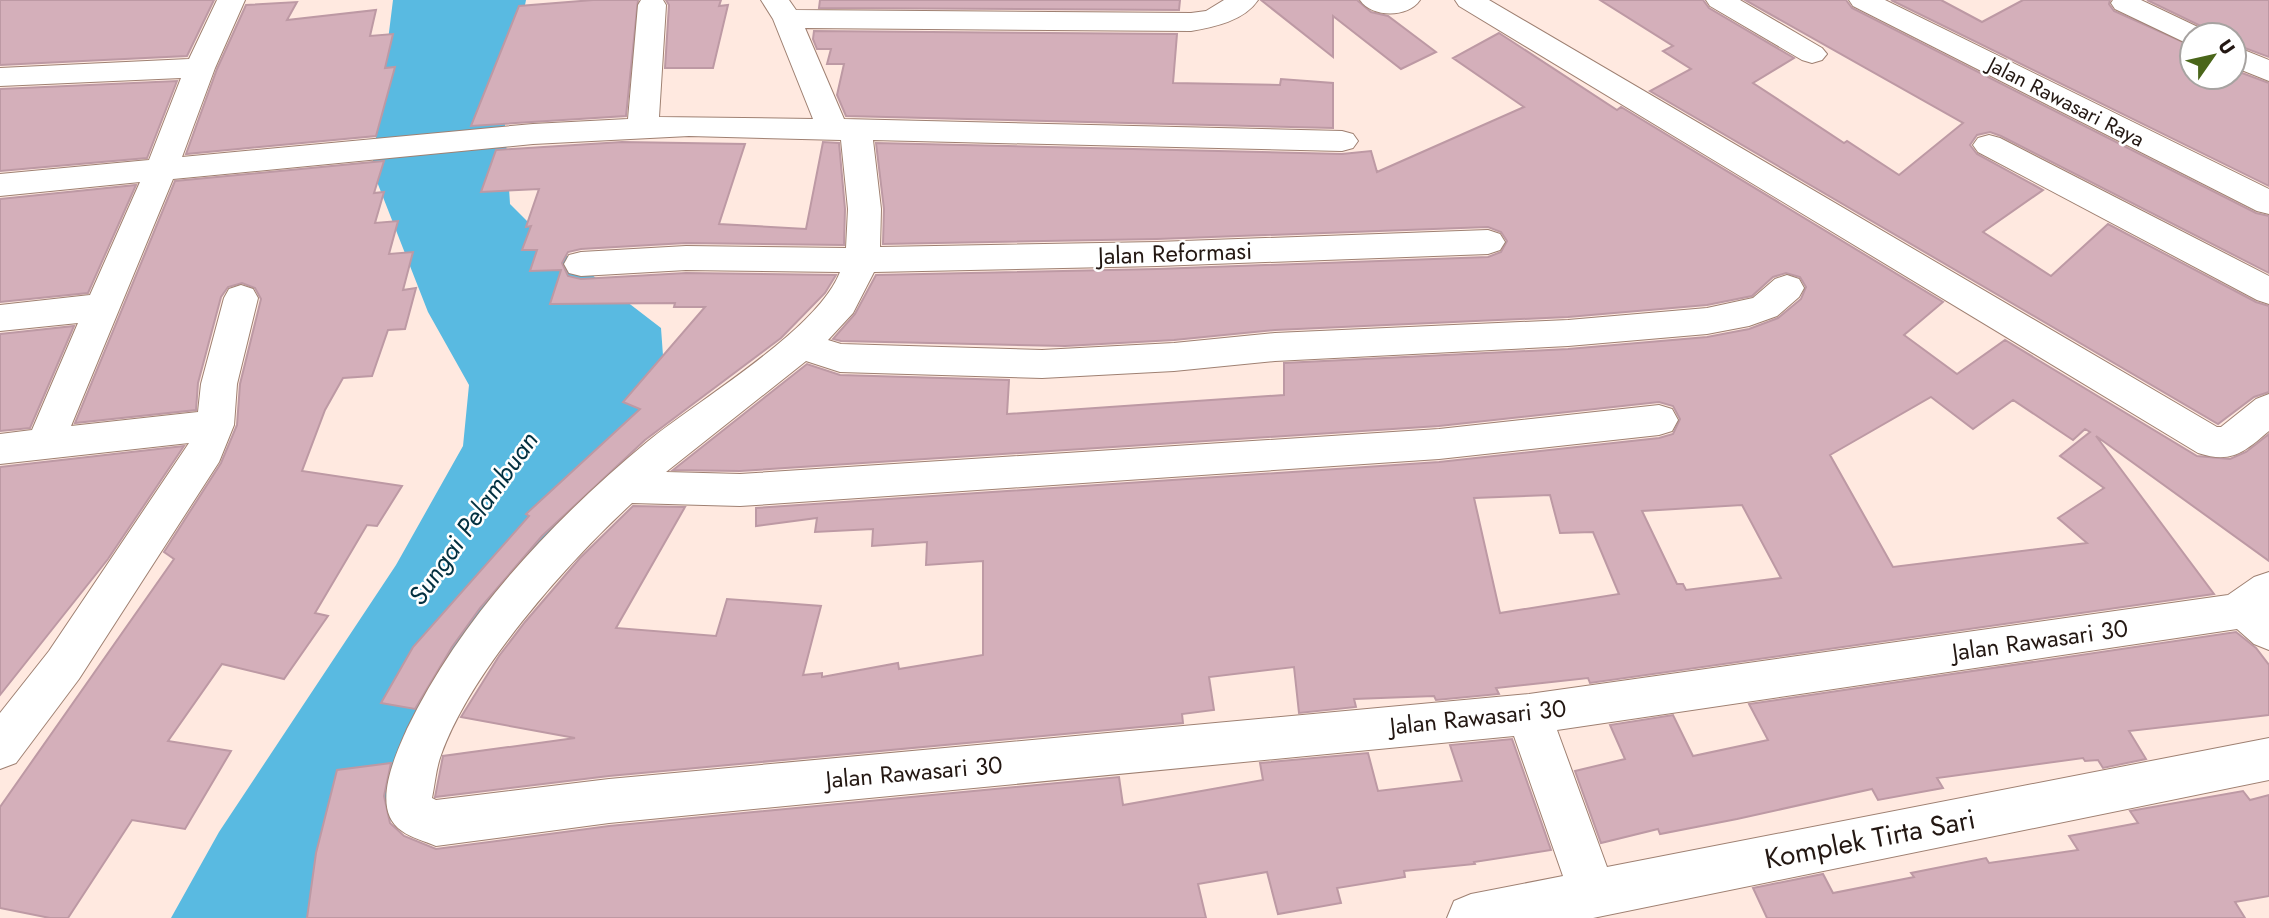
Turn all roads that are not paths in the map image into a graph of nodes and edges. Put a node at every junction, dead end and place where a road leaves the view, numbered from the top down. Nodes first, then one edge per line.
1 (232, 0) edge
2 (1244, 0) edge
3 (1374, 0) edge
4 (1406, 0) edge
5 (1469, 0) edge
6 (1720, 0) edge
7 (1863, 0) edge
8 (2125, 3) dead end
9 (652, 5) dead end
10 (781, 9) edge
11 (2178, 28) edge
12 (1812, 54) dead end
13 (2248, 62) edge
14 (200, 68) junction
15 (2269, 72) edge
16 (0, 77) edge
17 (844, 128) junction
18 (643, 129) junction
19 (1342, 141) dead end
20 (1989, 145) dead end
21 (162, 168) junction
22 (0, 185) edge
23 (2269, 203) edge
24 (1488, 242) dead end
25 (862, 260) junction
26 (580, 264) dead end
27 (1787, 288) dead end
28 (2269, 291) edge
29 (241, 298) dead end
30 (103, 307) junction
31 (0, 318) edge
32 (801, 345) junction
33 (2269, 409) edge
34 (1659, 420) dead end
35 (215, 425) junction
36 (45, 443) junction
37 (0, 449) edge
38 (624, 486) junction
39 (2260, 610) edge
40 (1529, 714) junction
41 (0, 748) edge
42 (2269, 759) edge
43 (1593, 894) junction
44 (1471, 918) edge

1 - 14 street
2 - 10 street
3 - 4 street
5 - 33 street
6 - 12 street
7 - 23 street, Jalan Rawasari Raya
8 - 11 street
9 - 18 street
10 - 17 street, Jalan Rawasari 30
13 - 15 street
14 - 16 street
14 - 21 street
17 - 18 street
17 - 19 street
17 - 25 street, Jalan Rawasari 30
18 - 21 street
20 - 28 street
21 - 22 street
21 - 30 street
24 - 25 street, Jalan Reformasi
25 - 26 street, Jalan Reformasi
25 - 32 street, Jalan Rawasari 30
27 - 32 street
29 - 35 street
30 - 31 street
30 - 36 street
32 - 38 street, Jalan Rawasari 30
34 - 38 street
35 - 36 street
35 - 41 street
36 - 37 street
38 - 40 street, Jalan Rawasari 30
39 - 40 street, Jalan Rawasari 30
40 - 43 street
42 - 43 street, Komplek Tirta Sari
43 - 44 street, Komplek Tirta Sari

